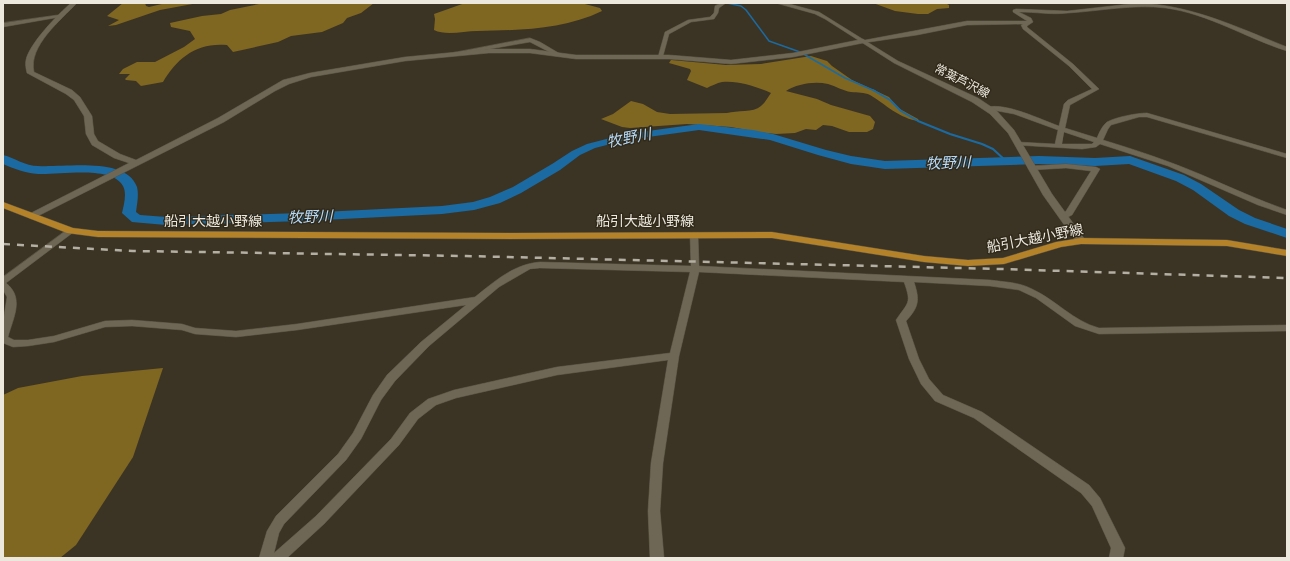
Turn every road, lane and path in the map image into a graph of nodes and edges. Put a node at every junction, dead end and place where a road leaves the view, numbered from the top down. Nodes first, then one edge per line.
1 (74, 3) edge
2 (724, 3) edge
3 (780, 3) edge
4 (58, 16) junction
5 (1029, 22) junction
6 (3, 25) edge
7 (863, 41) junction
8 (1287, 49) edge
9 (450, 54) junction
10 (559, 55) junction
11 (660, 56) junction
12 (989, 108) junction
13 (1062, 130) junction
14 (1099, 141) junction
15 (1018, 144) junction
16 (1058, 145) junction
17 (1287, 156) edge
18 (136, 163) junction
19 (1032, 168) junction
20 (3, 205) edge
21 (1287, 213) edge
22 (32, 216) junction
23 (1064, 217) junction
24 (71, 231) junction
25 (694, 235) junction
26 (1081, 241) junction
27 (1287, 253) edge
28 (695, 269) junction
29 (908, 279) junction
30 (3, 281) edge
31 (3, 285) edge
32 (479, 300) junction
33 (1287, 328) edge
34 (3, 338) edge
35 (674, 356) junction
36 (266, 558) edge
37 (278, 558) edge
38 (657, 558) edge
39 (1116, 558) edge

1 - 4 street
2 - 11 street
3 - 7 street, 常葉芦沢線
4 - 6 street
4 - 18 street
5 - 7 street
5 - 8 street
5 - 13 street
7 - 11 street
7 - 12 street, 常葉芦沢線
9 - 10 street
9 - 10 street
9 - 18 street
10 - 11 street
12 - 13 street
12 - 15 street, 常葉芦沢線
13 - 14 street
13 - 16 street
14 - 16 street
14 - 17 street
14 - 21 street
15 - 16 street
15 - 19 street, 常葉芦沢線
18 - 22 street
19 - 23 street, 常葉芦沢線
19 - 23 street
20 - 22 main road, 船引大越小野線
22 - 24 main road, 船引大越小野線
23 - 26 street, 常葉芦沢線
24 - 25 main road, 船引大越小野線
24 - 30 street
25 - 26 main road, 船引大越小野線
25 - 28 street
26 - 27 main road, 船引大越小野線
28 - 29 street
28 - 32 street
28 - 35 street
29 - 33 street
29 - 39 street
31 - 34 street
32 - 34 street
32 - 36 street
35 - 37 street
35 - 38 street

